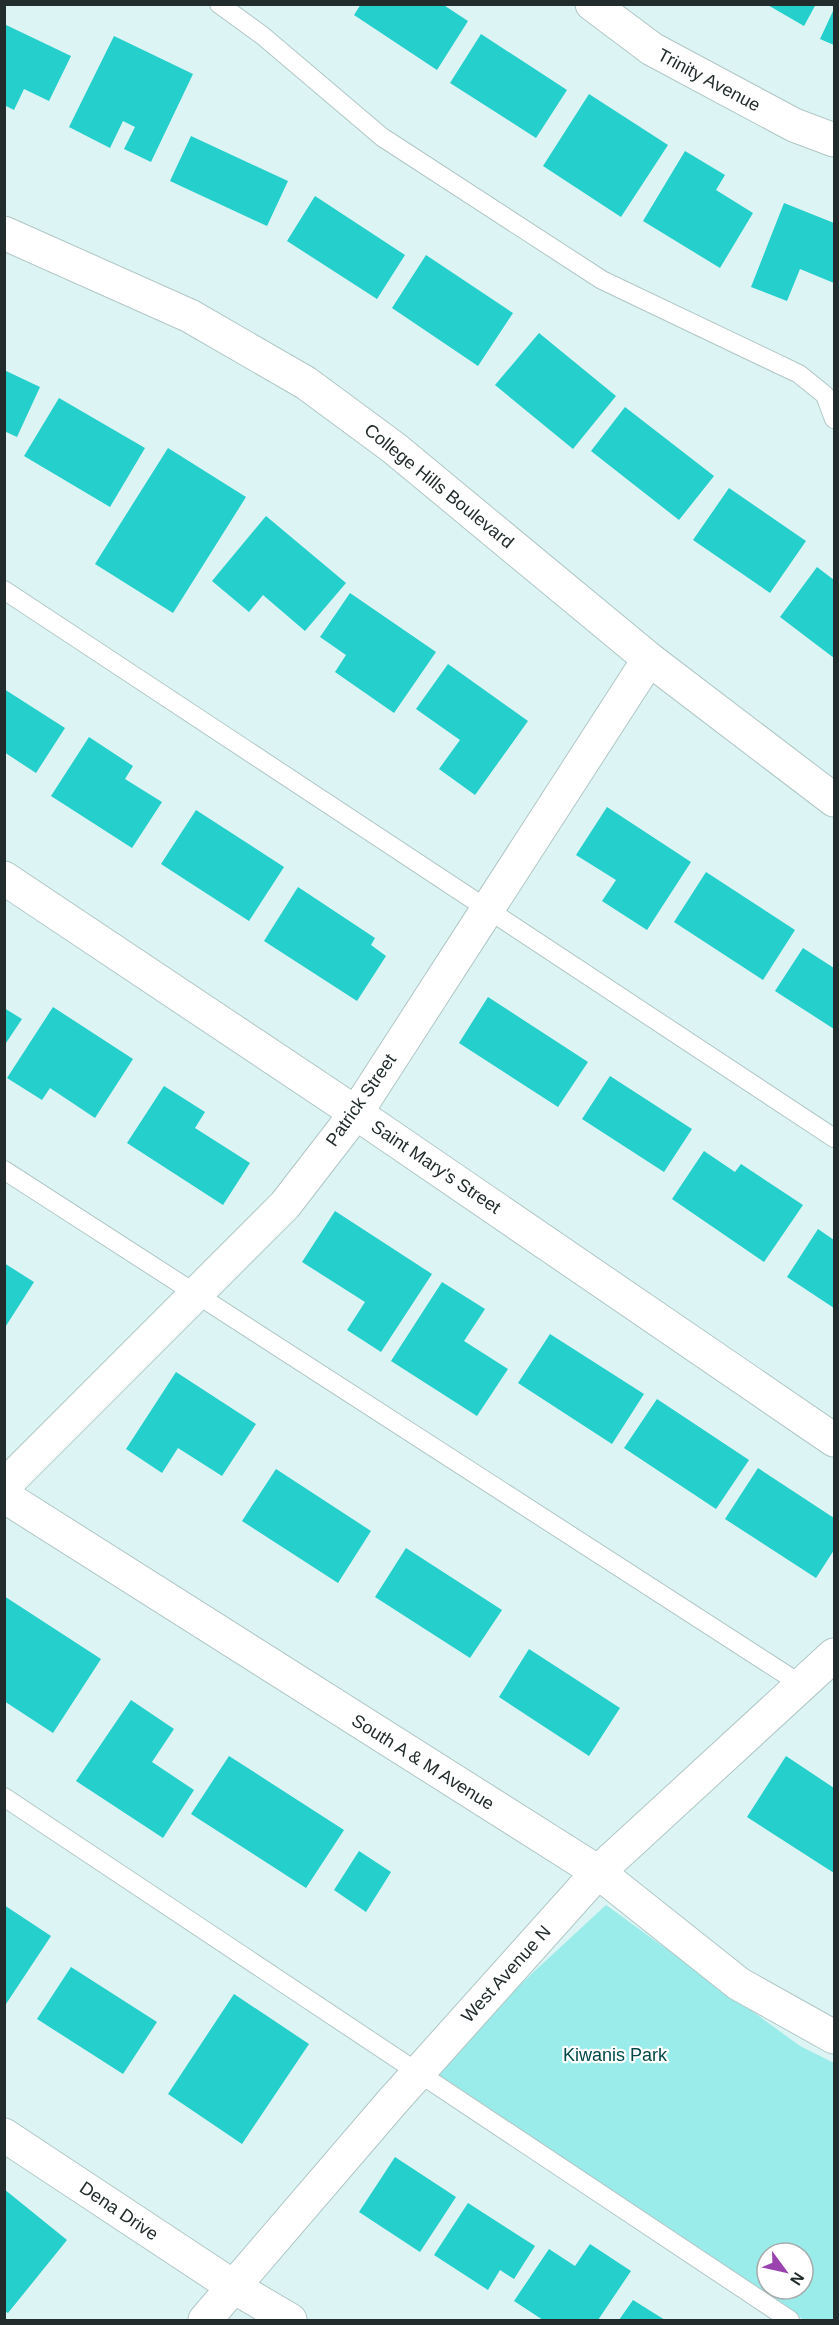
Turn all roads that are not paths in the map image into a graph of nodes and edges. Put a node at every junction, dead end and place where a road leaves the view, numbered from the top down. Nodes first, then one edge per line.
1 (219, 4) edge
2 (592, 4) edge
3 (834, 140) edge
4 (4, 233) edge
5 (834, 418) edge
6 (4, 590) edge
7 (649, 659) junction
8 (834, 800) edge
9 (4, 878) edge
10 (488, 908) junction
11 (356, 1113) junction
12 (834, 1138) edge
13 (4, 1170) edge
14 (196, 1294) junction
15 (834, 1440) edge
16 (4, 1486) edge
17 (4, 1496) edge
18 (834, 1655) edge
19 (802, 1685) junction
20 (4, 1797) edge
21 (598, 1872) junction
22 (834, 2037) edge
23 (419, 2072) junction
24 (4, 2134) edge
25 (234, 2287) junction
26 (205, 2320) edge
27 (290, 2320) edge
28 (790, 2320) edge

1 - 5 lane
2 - 3 street, Trinity Avenue
4 - 7 street, College Hills Boulevard
6 - 10 lane
7 - 8 street, College Hills Boulevard
7 - 10 street, Patrick Street
9 - 11 street, Saint Mary's Street
10 - 11 street, Patrick Street
10 - 12 lane
11 - 14 street, Patrick Street
11 - 15 street, Saint Mary's Street
13 - 14 lane
14 - 16 street, Patrick Street
14 - 19 lane
17 - 21 street, South A & M Avenue
18 - 19 street, West Avenue N
19 - 21 street, West Avenue N
20 - 23 lane
21 - 22 street, South A & M Avenue
21 - 23 street, West Avenue N
23 - 25 street, West Avenue N
23 - 28 lane
24 - 25 street, Dena Drive
25 - 26 street, West Avenue N
25 - 27 street, Dena Drive

